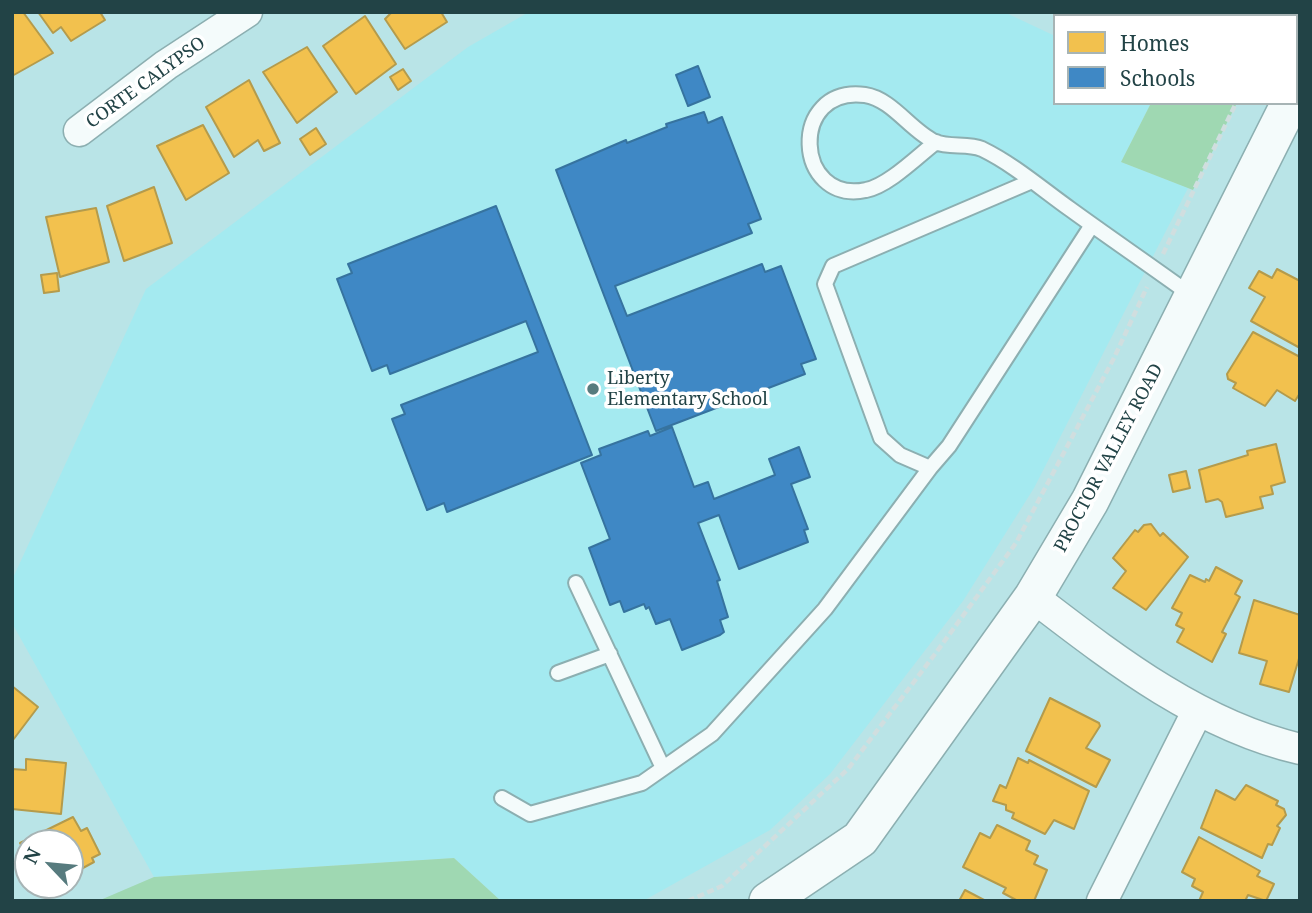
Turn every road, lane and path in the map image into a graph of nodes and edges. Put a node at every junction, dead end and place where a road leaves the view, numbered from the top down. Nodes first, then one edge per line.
1 (247, 12) edge
2 (1235, 105) edge
3 (1289, 105) edge
4 (79, 131) dead end
5 (936, 142) junction
6 (1032, 181) junction
7 (1092, 225) junction
8 (1156, 270) junction
9 (1193, 296) junction
10 (930, 468) junction
11 (576, 583) dead end
12 (1033, 597) junction
13 (610, 653) junction
14 (558, 673) dead end
15 (1197, 712) junction
16 (1300, 749) edge
17 (663, 768) junction
18 (502, 798) dead end
19 (688, 901) edge
20 (768, 901) edge
21 (1101, 901) edge

1 - 4 street, CORTE CALYPSO
2 - 8 path
3 - 9 street, PROCTOR VALLEY ROAD
5 - 5 lane
5 - 6 lane
6 - 7 lane
6 - 10 lane
7 - 8 lane
7 - 10 lane
8 - 9 lane
8 - 19 path
9 - 12 street, PROCTOR VALLEY ROAD
10 - 17 lane
11 - 13 lane
12 - 15 street
12 - 20 street, PROCTOR VALLEY ROAD
13 - 14 lane
13 - 17 lane
15 - 16 street
15 - 21 street
17 - 18 lane

